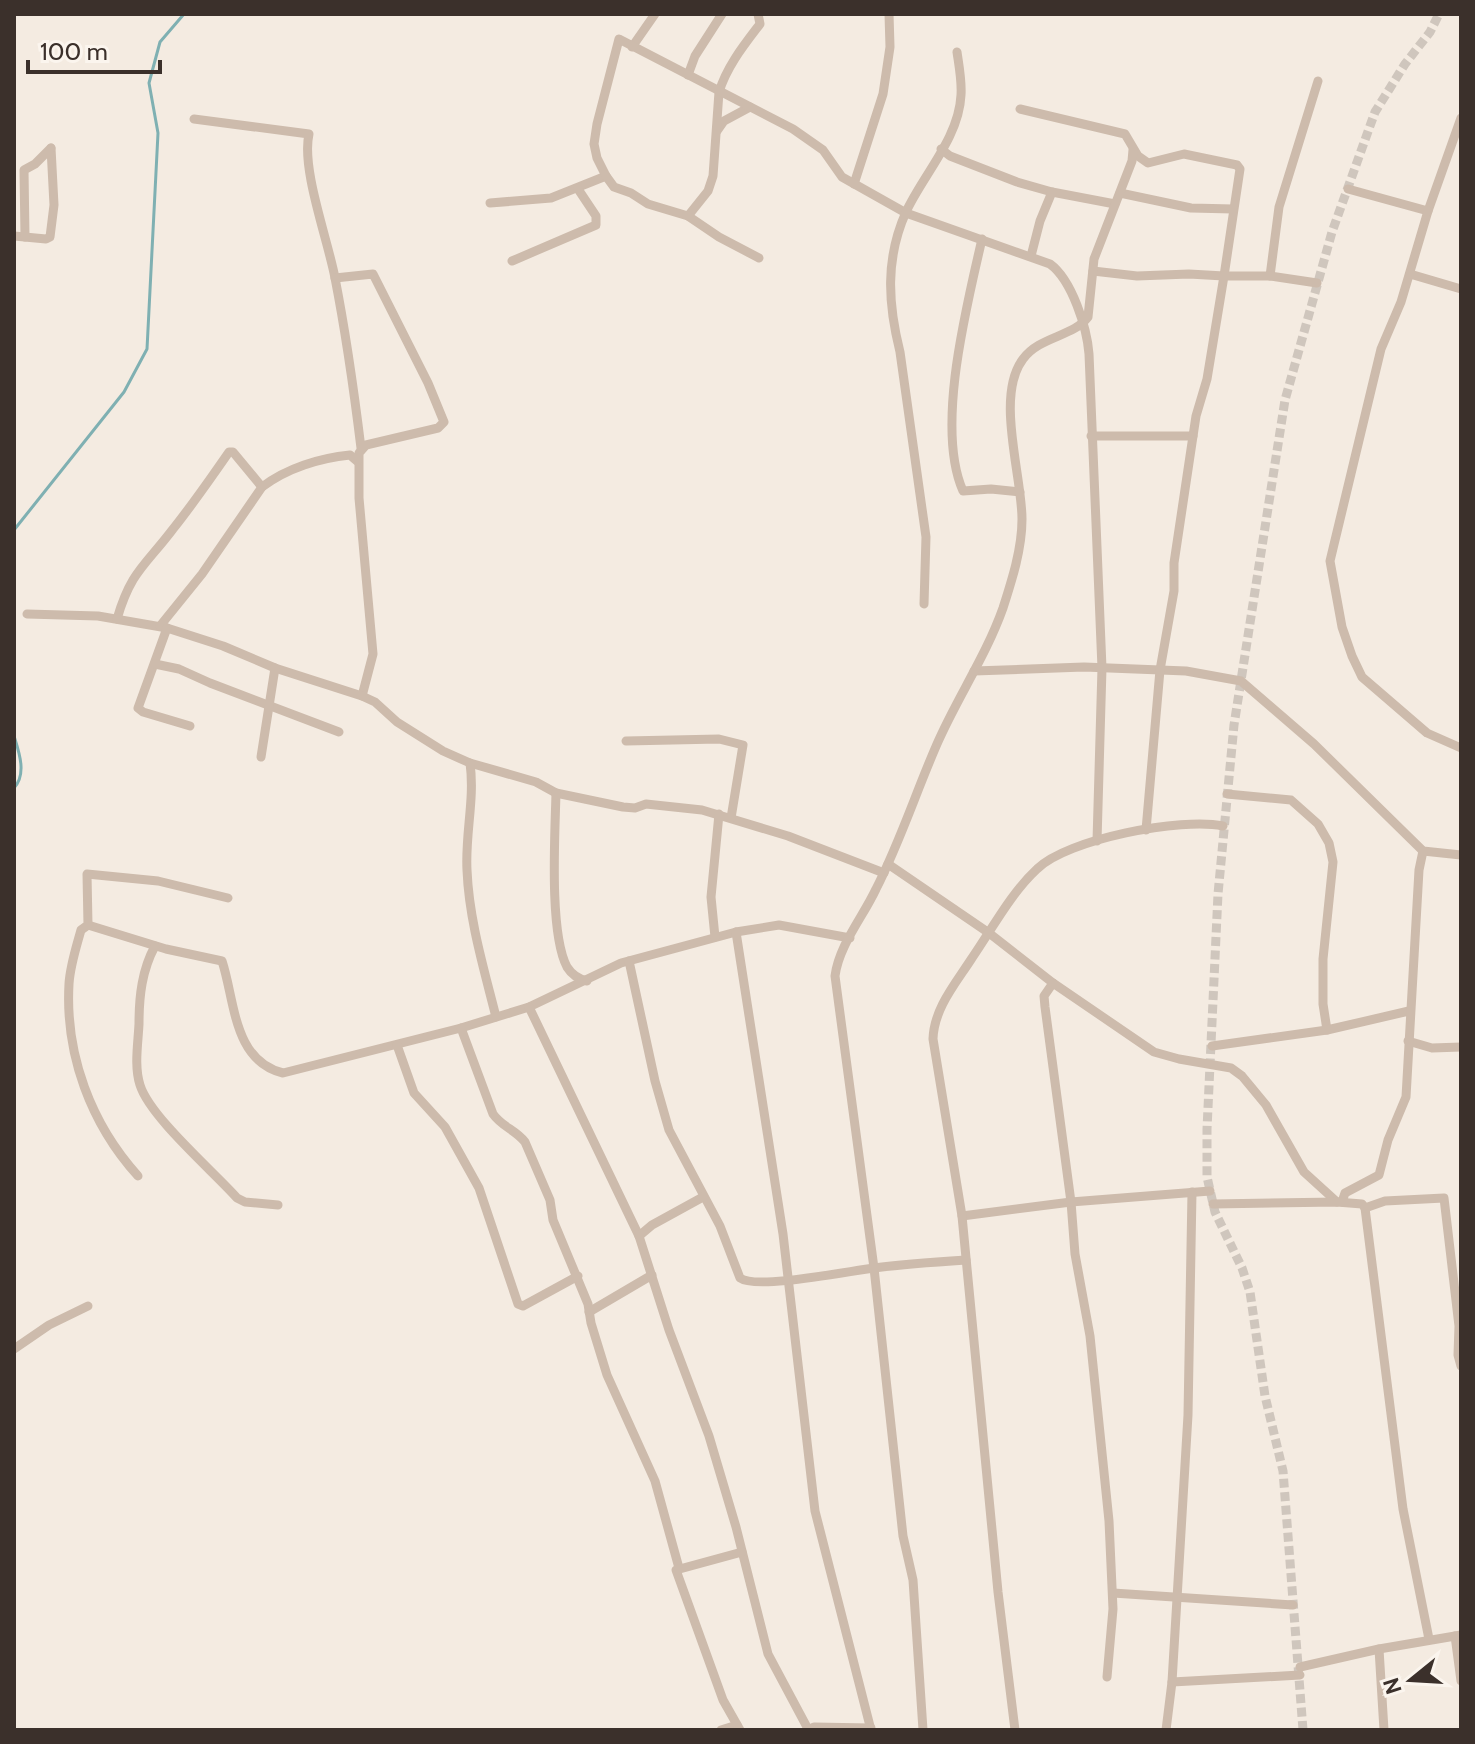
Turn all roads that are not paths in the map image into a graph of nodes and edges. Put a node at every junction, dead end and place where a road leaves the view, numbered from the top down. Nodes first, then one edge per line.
1 (655, 14) edge
2 (722, 14) edge
3 (758, 14) edge
4 (889, 14) edge
5 (632, 47) junction
6 (957, 52) dead end
7 (688, 75) junction
8 (1318, 81) dead end
9 (719, 92) junction
10 (750, 107) junction
11 (1020, 109) dead end
12 (1461, 118) edge
13 (194, 119) dead end
14 (715, 134) junction
15 (941, 149) junction
16 (1133, 150) junction
17 (606, 176) junction
18 (854, 184) junction
19 (578, 189) junction
20 (1348, 189) dead end
21 (1052, 192) junction
22 (1120, 193) junction
23 (490, 203) dead end
24 (1115, 204) junction
25 (1233, 209) junction
26 (1428, 211) junction
27 (906, 213) junction
28 (688, 216) junction
29 (20, 237) edge
30 (982, 239) junction
31 (1031, 256) junction
32 (759, 258) dead end
33 (512, 261) dead end
34 (1093, 271) junction
35 (1410, 274) junction
36 (1224, 276) junction
37 (1270, 276) junction
38 (335, 278) junction
39 (1317, 283) dead end
40 (1461, 289) edge
41 (1082, 324) junction
42 (1091, 436) junction
43 (1193, 436) junction
44 (361, 448) junction
45 (357, 461) junction
46 (262, 487) junction
47 (1020, 492) junction
48 (924, 604) dead end
49 (27, 614) dead end
50 (117, 619) junction
51 (164, 627) junction
52 (155, 664) junction
53 (275, 668) junction
54 (1102, 668) junction
55 (1160, 670) junction
56 (974, 671) junction
57 (362, 696) junction
58 (269, 704) junction
59 (190, 726) dead end
60 (339, 732) dead end
61 (626, 741) dead end
62 (1461, 748) edge
63 (261, 757) dead end
64 (470, 763) junction
65 (556, 793) junction
66 (1227, 794) dead end
67 (719, 814) junction
68 (731, 818) junction
69 (1223, 826) dead end
70 (1146, 830) junction
71 (1097, 841) junction
72 (1423, 851) junction
73 (1461, 855) edge
74 (886, 868) junction
75 (228, 898) dead end
76 (88, 925) junction
77 (736, 932) junction
78 (989, 933) junction
79 (715, 937) junction
80 (850, 938) junction
81 (155, 946) junction
82 (629, 961) junction
83 (587, 981) junction
84 (1053, 983) junction
85 (529, 1007) junction
86 (1409, 1011) junction
87 (496, 1017) junction
88 (461, 1028) junction
89 (1327, 1030) junction
90 (1408, 1041) junction
91 (397, 1045) junction
92 (1212, 1046) dead end
93 (1461, 1047) edge
94 (138, 1176) dead end
95 (1210, 1191) dead end
96 (1192, 1192) junction
97 (703, 1197) junction
98 (1071, 1202) junction
99 (1339, 1202) junction
100 (1213, 1204) dead end
101 (278, 1205) dead end
102 (1365, 1208) junction
103 (962, 1216) junction
104 (639, 1236) junction
105 (966, 1260) junction
106 (874, 1268) junction
107 (652, 1275) junction
108 (578, 1276) junction
109 (788, 1280) junction
110 (88, 1306) dead end
111 (589, 1312) junction
112 (14, 1349) edge
113 (1461, 1366) edge
114 (742, 1552) junction
115 (679, 1568) junction
116 (1113, 1593) junction
117 (1176, 1599) junction
118 (1293, 1605) dead end
119 (1458, 1635) edge
120 (1429, 1639) junction
121 (1379, 1649) junction
122 (1107, 1677) dead end
123 (1461, 1681) edge
124 (1172, 1682) junction
125 (738, 1728) edge
126 (871, 1729) edge
127 (721, 1730) edge
128 (808, 1730) edge
129 (923, 1730) edge
130 (1015, 1730) edge
131 (1166, 1730) edge
132 (1384, 1730) edge

1 - 5 street
2 - 7 street
3 - 9 street
4 - 18 street
5 - 7 street
5 - 17 street
6 - 15 street
7 - 9 street
8 - 37 street
9 - 10 street
9 - 14 street
10 - 14 street
10 - 18 street
11 - 16 street
12 - 26 street
13 - 38 street
14 - 28 street
15 - 21 street
15 - 27 street
16 - 22 street
16 - 25 street
17 - 19 street
17 - 28 street
18 - 27 street
19 - 23 street
19 - 33 street
20 - 26 street
21 - 24 street
21 - 31 street
22 - 24 street
22 - 25 street
24 - 34 street
25 - 36 street
26 - 35 street
27 - 30 street
27 - 48 street
28 - 32 street
29 - 29 street
30 - 31 street
30 - 47 street
31 - 41 street
34 - 36 street
34 - 41 street
35 - 40 street
35 - 62 street
36 - 37 street
36 - 43 street
37 - 39 street
38 - 44 street
38 - 44 street
41 - 42 street
41 - 47 street
42 - 43 street
42 - 54 street
43 - 55 street
44 - 45 street
45 - 46 street
45 - 57 street
46 - 50 street
46 - 51 street
47 - 56 street
49 - 50 street
50 - 51 street
51 - 52 street
51 - 53 street
52 - 58 street
52 - 59 street
53 - 57 street
53 - 58 street
54 - 55 street
54 - 56 street
54 - 71 street
55 - 70 street
55 - 72 street
56 - 74 street
57 - 64 street
58 - 60 street
58 - 63 street
61 - 68 street
64 - 65 street
64 - 87 street
65 - 67 street
65 - 83 street
66 - 89 street
67 - 68 street
67 - 79 street
68 - 74 street
69 - 70 street
70 - 71 street
71 - 78 street
72 - 73 street
72 - 86 street
74 - 78 street
74 - 80 street
75 - 76 street
76 - 81 street
76 - 94 street
77 - 79 street
77 - 80 street
77 - 109 street
78 - 84 street
78 - 103 street
79 - 82 street
80 - 106 street
81 - 91 street
81 - 101 street
82 - 83 street
82 - 97 street
83 - 85 street
84 - 98 street
84 - 99 street
85 - 87 street
85 - 104 street
86 - 89 street
86 - 90 street
87 - 88 street
88 - 91 street
88 - 108 street
89 - 92 street
90 - 93 street
90 - 99 street
91 - 108 street
95 - 96 street
96 - 98 street
96 - 117 street
97 - 104 street
97 - 109 street
98 - 103 street
98 - 116 street
99 - 100 street
99 - 102 street
102 - 113 street
102 - 120 street
103 - 105 street
104 - 107 street
105 - 106 street
105 - 130 street
106 - 109 street
106 - 129 street
107 - 111 street
107 - 114 street
108 - 111 street
109 - 126 street
110 - 112 street
111 - 115 street
114 - 115 street
114 - 128 street
115 - 125 street
116 - 117 street
116 - 122 street
117 - 118 street
117 - 124 street
119 - 120 street
119 - 123 street
120 - 121 street
121 - 124 street
121 - 132 street
124 - 131 street
125 - 127 street
126 - 128 street

